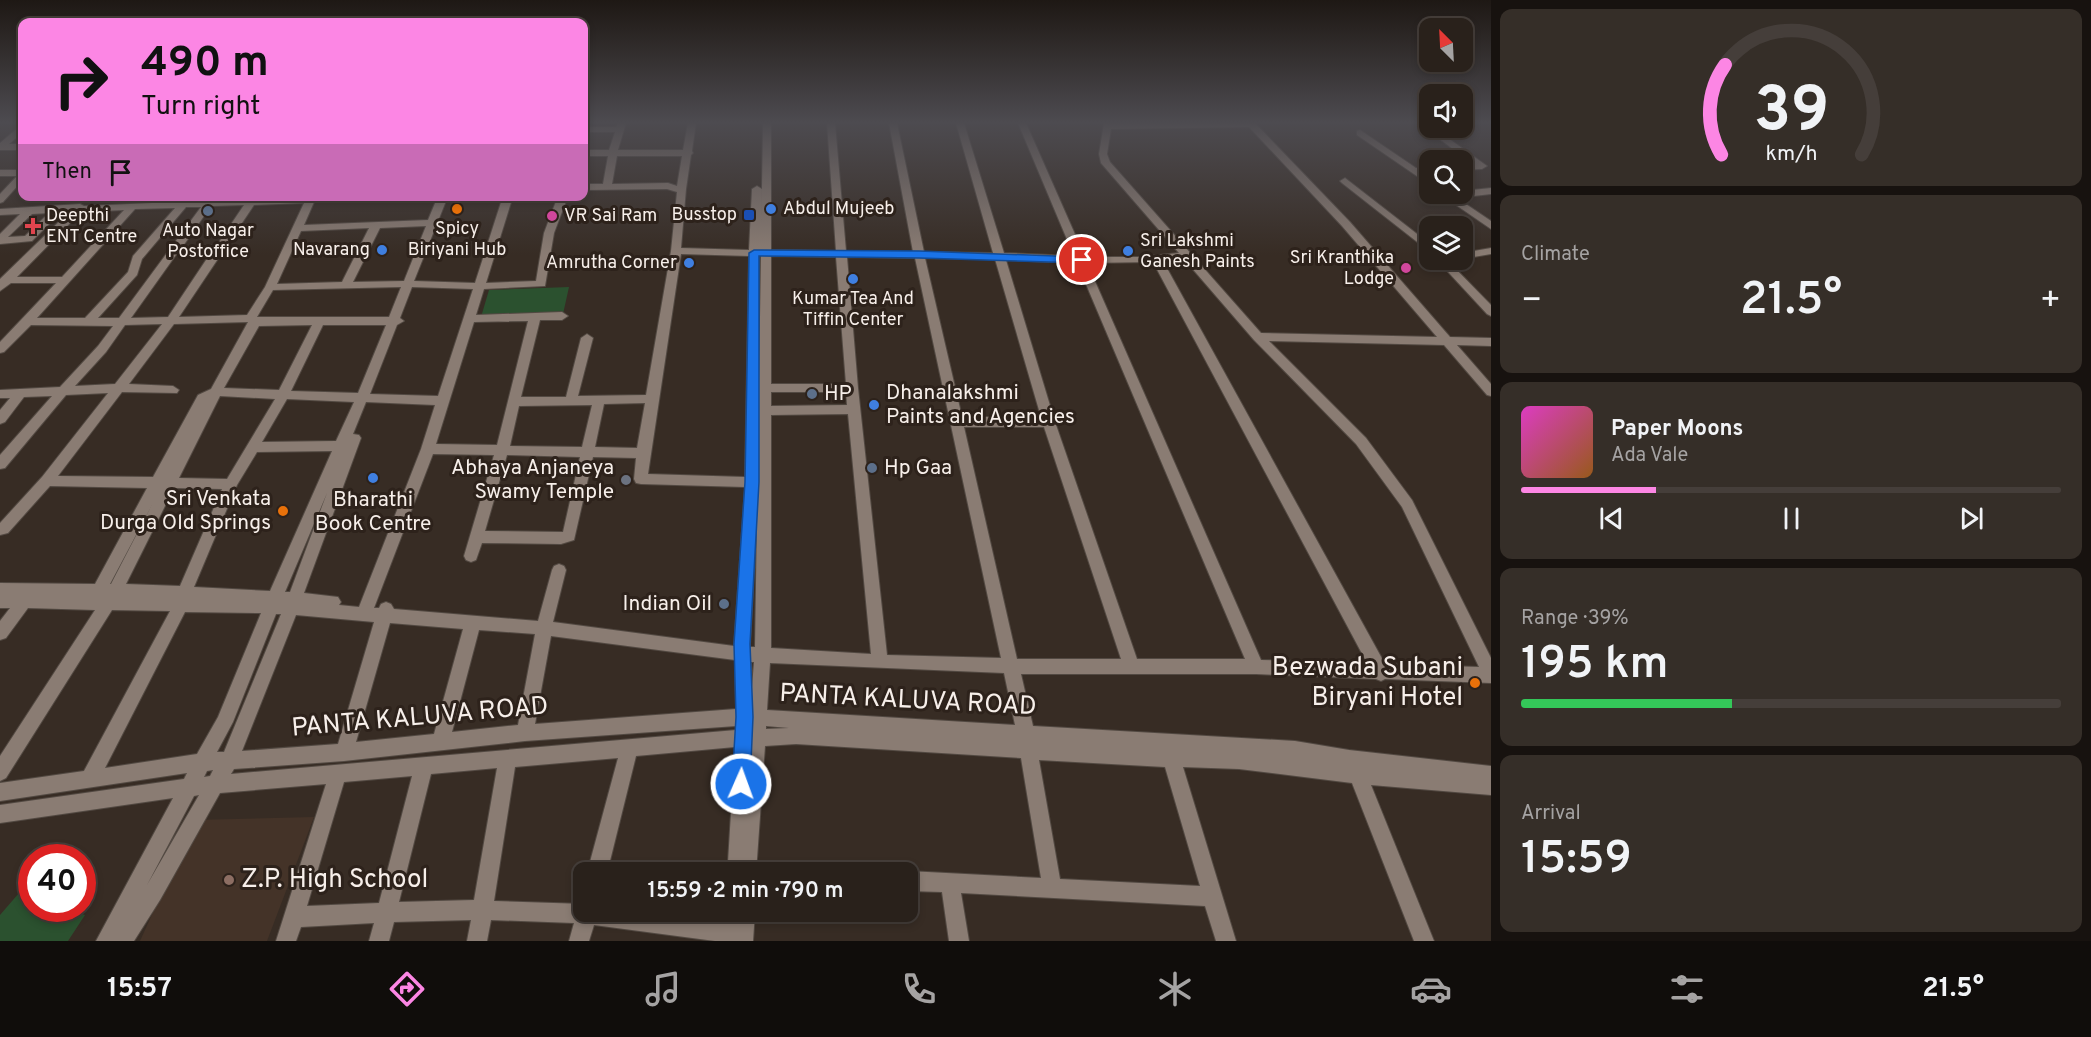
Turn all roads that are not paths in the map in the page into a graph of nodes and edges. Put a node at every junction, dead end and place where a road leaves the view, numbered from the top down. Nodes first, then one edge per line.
1 (610, 167) edge
2 (684, 167) edge
3 (759, 167) edge
4 (765, 167) edge
5 (834, 167) edge
6 (902, 167) edge
7 (973, 167) edge
8 (1042, 167) edge
9 (1109, 167) edge
10 (1291, 167) edge
11 (1408, 167) edge
12 (1414, 171) junction
13 (1419, 171) edge
14 (0, 173) edge
15 (18, 174) edge
16 (1419, 174) edge
17 (18, 179) edge
18 (1345, 181) dead end
19 (607, 186) junction
20 (588, 187) edge
21 (677, 188) junction
22 (1491, 191) edge
23 (588, 192) edge
24 (1473, 193) edge
25 (0, 200) edge
26 (92, 201) edge
27 (207, 201) edge
28 (214, 201) edge
29 (250, 201) edge
30 (310, 201) edge
31 (441, 201) edge
32 (448, 201) edge
33 (506, 201) edge
34 (561, 201) edge
35 (65, 203) edge
36 (184, 204) junction
37 (1459, 204) edge
38 (0, 206) edge
39 (133, 206) junction
40 (80, 207) junction
41 (30, 210) junction
42 (0, 212) edge
43 (432, 223) junction
44 (375, 225) junction
45 (1491, 226) edge
46 (297, 228) junction
47 (0, 240) edge
48 (1419, 240) edge
49 (219, 248) junction
50 (176, 249) junction
51 (676, 251) junction
52 (1491, 251) edge
53 (760, 254) junction
54 (841, 254) junction
55 (919, 254) junction
56 (1473, 254) edge
57 (1188, 255) junction
58 (998, 256) junction
59 (1082, 260) junction
60 (1157, 260) junction
61 (1451, 270) edge
62 (65, 280) junction
63 (3, 283) edge
64 (412, 284) junction
65 (346, 285) junction
66 (480, 286) junction
67 (270, 287) junction
68 (1491, 312) edge
69 (562, 316) dead end
70 (535, 317) junction
71 (471, 319) junction
72 (253, 320) junction
73 (28, 321) junction
74 (396, 321) junction
75 (88, 322) junction
76 (120, 322) junction
77 (170, 322) junction
78 (320, 322) junction
79 (1258, 337) junction
80 (587, 338) dead end
81 (1450, 342) junction
82 (1491, 342) edge
83 (0, 348) edge
84 (852, 387) junction
85 (120, 388) junction
86 (760, 388) junction
87 (173, 390) dead end
88 (62, 392) junction
89 (216, 392) junction
90 (1491, 392) edge
91 (0, 394) edge
92 (20, 394) junction
93 (283, 395) junction
94 (367, 397) junction
95 (651, 399) junction
96 (599, 400) junction
97 (443, 401) junction
98 (571, 401) junction
99 (514, 402) junction
100 (855, 409) junction
101 (765, 411) junction
102 (0, 419) edge
103 (956, 422) junction
104 (1049, 422) junction
105 (346, 446) junction
106 (251, 447) junction
107 (428, 449) junction
108 (502, 451) junction
109 (588, 453) junction
110 (643, 453) junction
111 (0, 464) edge
112 (47, 481) junction
113 (165, 482) junction
114 (752, 482) junction
115 (231, 484) junction
116 (1, 530) edge
117 (477, 537) junction
118 (471, 556) dead end
119 (559, 570) dead end
120 (0, 589) edge
121 (104, 597) junction
122 (183, 598) junction
123 (0, 601) edge
124 (24, 601) junction
125 (274, 601) junction
126 (293, 603) junction
127 (366, 609) junction
128 (385, 611) junction
129 (473, 622) junction
130 (545, 624) junction
131 (0, 633) edge
132 (742, 649) junction
133 (763, 653) junction
134 (880, 662) junction
135 (1009, 666) junction
136 (1131, 666) junction
137 (1256, 667) junction
138 (1381, 673) junction
139 (1491, 675) edge
140 (752, 717) junction
141 (525, 733) junction
142 (750, 737) junction
143 (441, 741) junction
144 (1027, 742) junction
145 (630, 747) junction
146 (344, 752) junction
147 (508, 758) junction
148 (1171, 758) junction
149 (229, 760) junction
150 (204, 762) junction
151 (424, 766) junction
152 (0, 772) edge
153 (338, 774) junction
154 (1358, 774) junction
155 (1491, 776) edge
156 (89, 779) junction
157 (214, 786) junction
158 (1491, 786) edge
159 (190, 787) junction
160 (0, 792) edge
161 (0, 814) edge
162 (600, 862) edge
163 (738, 862) edge
164 (747, 862) edge
165 (918, 882) edge
166 (950, 884) junction
167 (1052, 888) junction
168 (1211, 896) junction
169 (483, 910) junction
170 (386, 912) junction
171 (573, 913) edge
172 (294, 917) junction
173 (584, 922) edge
174 (623, 922) edge
175 (736, 922) edge
176 (741, 922) edge
177 (672, 934) edge
178 (737, 938) edge
179 (106, 941) edge
180 (122, 941) edge
181 (286, 941) edge
182 (379, 941) edge
183 (477, 941) edge
184 (579, 941) edge
185 (959, 941) edge
186 (1226, 941) edge
187 (1424, 941) edge

1 - 19 street
2 - 21 street
3 - 53 street
4 - 53 street
5 - 54 street
6 - 55 street
7 - 58 street
8 - 59 street
9 - 57 street
10 - 81 street
11 - 12 street
12 - 13 street
12 - 16 street
14 - 15 street
17 - 25 street
18 - 48 street
19 - 20 street
19 - 21 street
21 - 23 street
21 - 51 street
22 - 24 street
26 - 35 street
27 - 36 street
28 - 50 street
29 - 49 street
30 - 46 street
31 - 43 street
32 - 64 street
33 - 66 street
34 - 66 street
35 - 38 street
35 - 40 street
35 - 41 street
35 - 47 street
36 - 39 street
36 - 75 street
37 - 45 street
39 - 40 street
39 - 62 street
40 - 63 street
41 - 42 street
41 - 47 street
43 - 44 street
43 - 64 street
44 - 46 street
44 - 65 street
46 - 67 street
49 - 50 street
49 - 77 street
50 - 76 street
51 - 53 street
51 - 95 street
52 - 56 street
53 - 54 street
53 - 86 street
54 - 55 street
54 - 84 street
55 - 58 street
55 - 103 street
57 - 60 street
57 - 79 street
58 - 59 street
58 - 104 street
59 - 60 street
59 - 137 street
60 - 138 street
61 - 68 street
62 - 63 street
62 - 73 street
64 - 65 street
64 - 66 street
64 - 74 street
65 - 67 street
66 - 71 street
67 - 72 street
69 - 70 street
70 - 71 street
70 - 99 street
71 - 97 street
72 - 77 street
72 - 78 street
72 - 89 street
73 - 75 street
73 - 83 street
74 - 78 street
74 - 94 street
75 - 76 street
76 - 77 street
76 - 88 street
77 - 85 street
78 - 93 street
79 - 81 street
79 - 139 street
80 - 98 street
81 - 82 street
81 - 90 street
84 - 86 street
84 - 100 street
85 - 87 street
85 - 88 street
85 - 112 street
86 - 101 street
86 - 114 street
88 - 92 street
88 - 111 street
89 - 93 street
89 - 113 street
91 - 92 street
92 - 102 street
93 - 94 street
93 - 106 street
94 - 97 street
94 - 105 street
95 - 96 street
95 - 110 street
96 - 98 street
96 - 109 street
97 - 107 street
98 - 99 street
99 - 108 street
100 - 101 street
100 - 134 street
101 - 133 street
103 - 104 street
103 - 135 street
104 - 136 street
105 - 106 street
105 - 125 street
105 - 126 street
106 - 115 street
107 - 108 street
107 - 127 street
108 - 109 street
108 - 117 street
109 - 110 street
109 - 117 street
110 - 114 street
112 - 113 street
112 - 116 street
113 - 115 street
113 - 121 street
114 - 132 street
115 - 122 street
117 - 118 street
119 - 130 street
120 - 121 street
121 - 122 street
121 - 124 street
121 - 152 street
122 - 125 street
122 - 156 street
123 - 124 street
124 - 131 street
125 - 126 street
125 - 150 street
126 - 127 street
126 - 149 street
127 - 128 street
128 - 129 street
128 - 130 street
128 - 146 street
129 - 130 street
129 - 143 street
130 - 132 street
130 - 141 street
132 - 133 street
132 - 140 street
133 - 134 street
133 - 140 street
134 - 135 street
135 - 136 street
135 - 144 street
136 - 137 street
137 - 138 street
138 - 139 street
140 - 141 street, PANTA KALUVA ROAD
140 - 142 street
140 - 144 street, PANTA KALUVA ROAD
141 - 143 street, PANTA KALUVA ROAD
142 - 144 street, PANTA KALUVA ROAD
142 - 145 street, PANTA KALUVA ROAD
142 - 163 street
142 - 164 street
143 - 146 street, PANTA KALUVA ROAD
144 - 148 street, PANTA KALUVA ROAD
144 - 155 street, PANTA KALUVA ROAD
144 - 167 street
145 - 147 street, PANTA KALUVA ROAD
145 - 162 street
146 - 149 street, PANTA KALUVA ROAD
147 - 151 street, PANTA KALUVA ROAD
147 - 169 street
148 - 154 street, PANTA KALUVA ROAD
148 - 168 street
149 - 150 street, PANTA KALUVA ROAD
149 - 157 street
150 - 156 street, PANTA KALUVA ROAD
150 - 159 street
151 - 153 street, PANTA KALUVA ROAD
151 - 170 street
153 - 157 street, PANTA KALUVA ROAD
153 - 172 street
154 - 158 street, PANTA KALUVA ROAD
154 - 187 street
156 - 160 street, PANTA KALUVA ROAD
157 - 159 street, PANTA KALUVA ROAD
157 - 180 street
159 - 161 street, PANTA KALUVA ROAD
159 - 179 street
165 - 166 street
166 - 167 street
166 - 185 street
167 - 168 street
168 - 186 street
169 - 170 street
169 - 171 street
169 - 183 street
170 - 172 street
170 - 182 street
172 - 181 street
173 - 184 street
174 - 177 street
175 - 178 street
176 - 178 street
177 - 178 street

